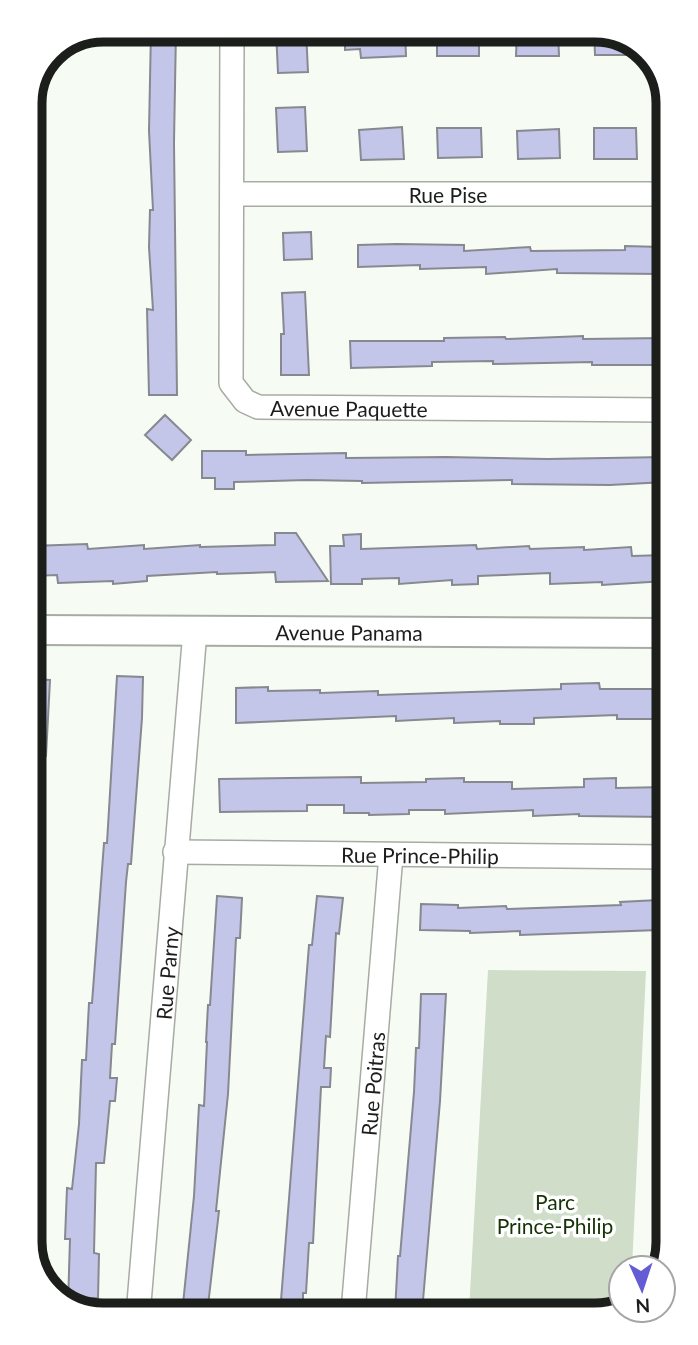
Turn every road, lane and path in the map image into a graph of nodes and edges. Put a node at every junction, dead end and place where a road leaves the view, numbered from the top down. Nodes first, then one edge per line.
1 (232, 42) edge
2 (233, 194) junction
3 (656, 194) edge
4 (656, 410) edge
5 (42, 629) edge
6 (194, 631) junction
7 (656, 633) edge
8 (175, 852) junction
9 (391, 855) junction
10 (656, 857) edge
11 (139, 1303) edge
12 (354, 1303) edge

1 - 2 street, Avenue Paquette
2 - 3 street, Rue Pise
2 - 4 street, Avenue Paquette
5 - 6 street, Avenue Panama
6 - 7 street, Avenue Panama
6 - 8 street, Rue Parny
8 - 9 street, Rue Prince-Philip
8 - 11 street, Rue Parny
9 - 10 street, Rue Prince-Philip
9 - 12 street, Rue Poitras

